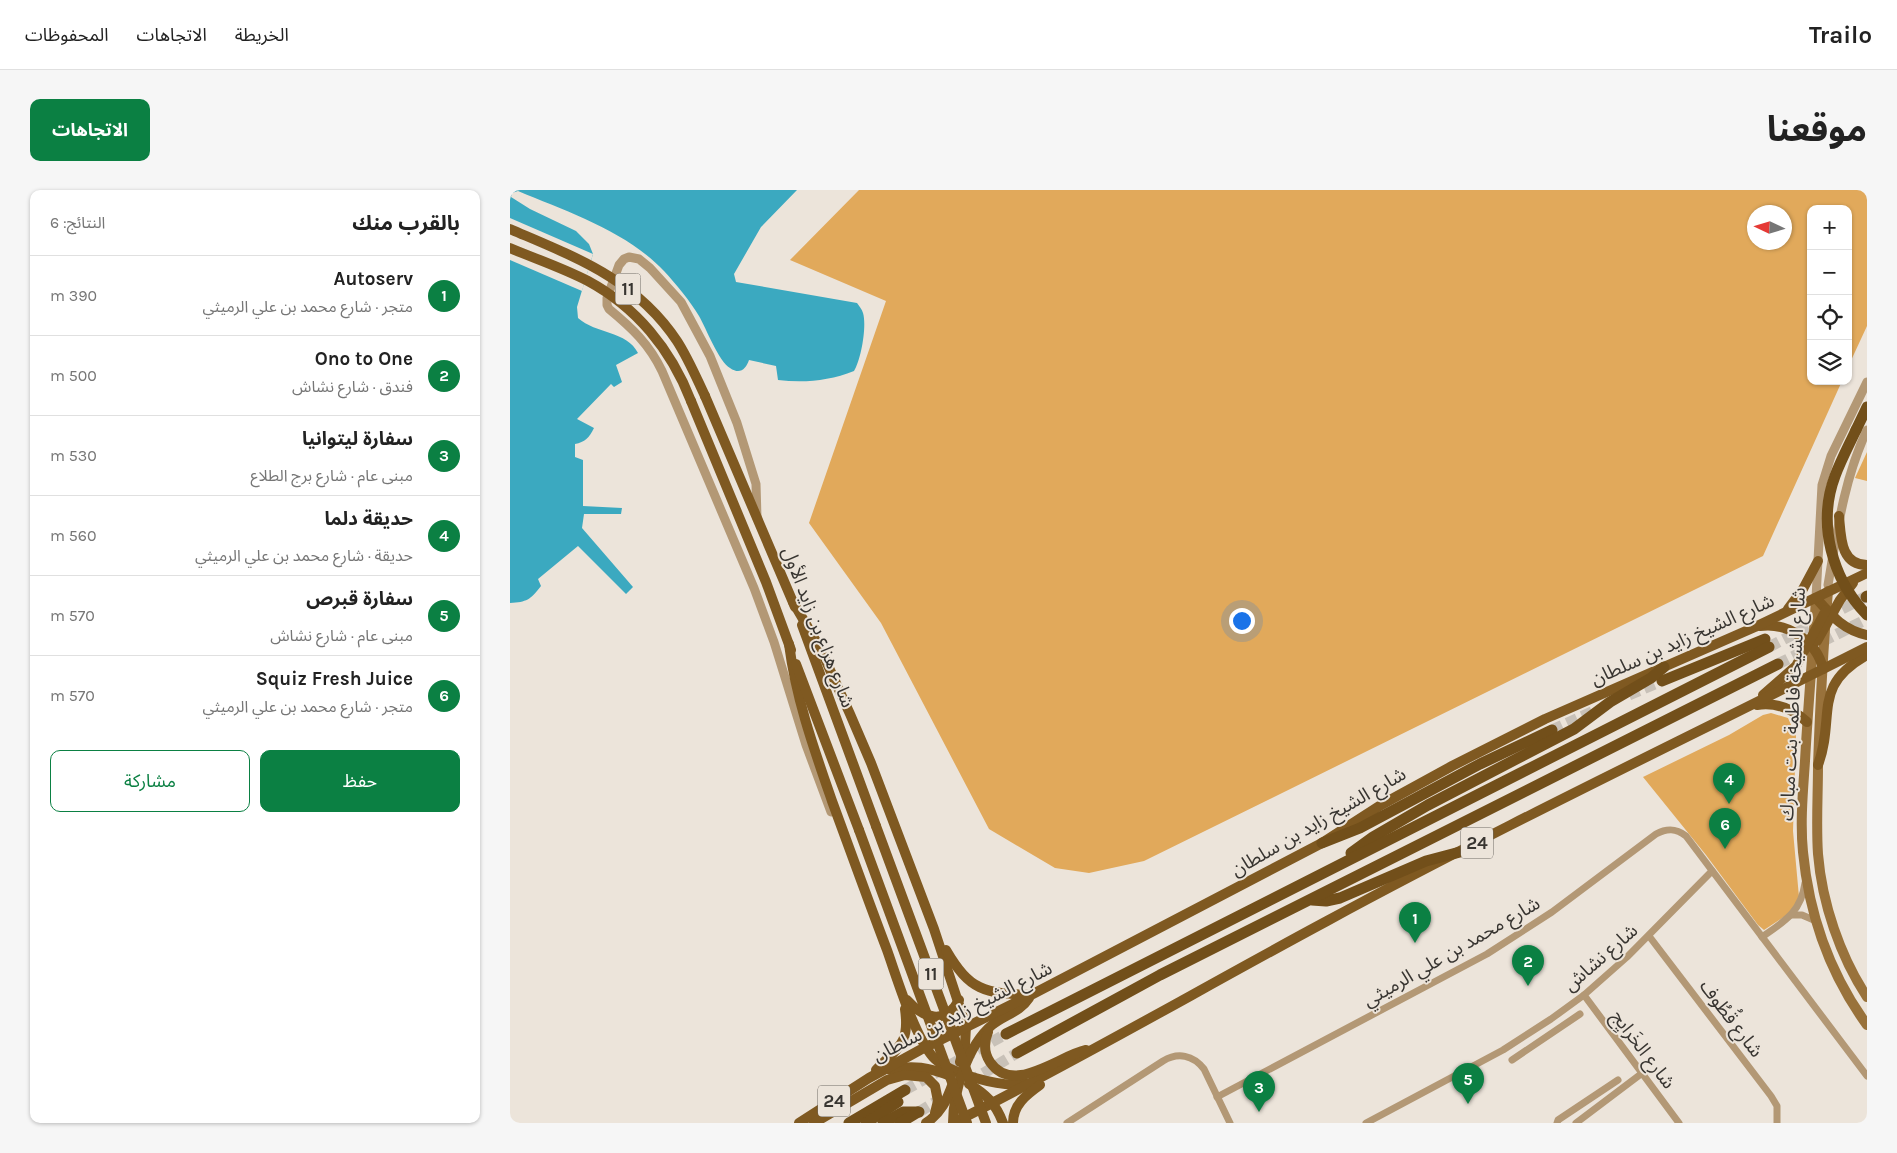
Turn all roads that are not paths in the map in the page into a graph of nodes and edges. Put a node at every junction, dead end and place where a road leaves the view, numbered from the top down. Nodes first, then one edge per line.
1 (510, 229) edge
2 (510, 248) edge
3 (1867, 382) edge
4 (1867, 407) edge
5 (1861, 430) edge
6 (1839, 516) junction
7 (757, 518) junction
8 (1818, 561) junction
9 (1867, 565) edge
10 (1862, 575) edge
11 (1828, 588) junction
12 (1816, 598) junction
13 (793, 602) junction
14 (1786, 612) junction
15 (1829, 613) junction
16 (1867, 615) edge
17 (1755, 627) junction
18 (1825, 628) junction
19 (1814, 634) junction
20 (1867, 634) edge
21 (789, 644) junction
22 (1811, 646) junction
23 (1867, 647) edge
24 (1867, 655) edge
25 (1778, 664) tunnel mouth
26 (1664, 667) junction
27 (1823, 669) junction
28 (1810, 676) junction
29 (1662, 681) tunnel mouth
30 (1753, 705) junction
31 (1807, 722) junction
32 (1552, 730) tunnel mouth
33 (1818, 765) junction
34 (1322, 843) junction
35 (1460, 852) junction
36 (852, 857) junction
37 (1344, 862) junction
38 (1712, 870) junction
39 (1806, 874) junction
40 (1310, 900) junction
41 (1792, 914) junction
42 (1816, 921) junction
43 (934, 929) junction
44 (1649, 936) junction
45 (1762, 937) junction
46 (904, 995) junction
47 (1031, 995) junction
48 (1584, 995) junction
49 (1867, 997) edge
50 (959, 1000) junction
51 (1580, 1014) dead end
52 (992, 1025) junction
53 (1867, 1025) edge
54 (966, 1026) junction
55 (1540, 1027) junction
56 (1006, 1034) tunnel mouth
57 (1547, 1036) junction
58 (925, 1047) junction
59 (1097, 1048) junction
60 (1017, 1053) tunnel mouth
61 (1512, 1060) dead end
62 (1052, 1073) junction
63 (1641, 1074) junction
64 (958, 1075) junction
65 (1867, 1076) edge
66 (869, 1078) junction
67 (1618, 1080) dead end
68 (1598, 1093) junction
69 (1217, 1097) junction
70 (994, 1102) junction
71 (1602, 1103) junction
72 (930, 1120) edge
73 (799, 1123) edge
74 (814, 1123) edge
75 (849, 1123) edge
76 (866, 1123) edge
77 (883, 1123) edge
78 (900, 1123) edge
79 (953, 1123) edge
80 (967, 1123) edge
81 (986, 1123) edge
82 (1003, 1123) edge
83 (1013, 1123) edge
84 (1068, 1123) edge
85 (1230, 1123) edge
86 (1366, 1123) edge
87 (1557, 1123) edge
88 (1576, 1123) edge
89 (1679, 1123) edge
90 (1777, 1123) edge

1 - 7 main road, شارع هزاع بن زايد الأول / 11, bridge
2 - 21 main road, شارع هزاع بن زايد الأول / 11, bridge
3 - 8 street, شارع الشيخة فاطمة بنت مبارك
4 - 5 highway
5 - 6 street, شارع الشيخة فاطمة بنت مبارك
5 - 16 highway, bridge
6 - 9 main road
6 - 11 street, شارع الشيخة فاطمة بنت مبارك
7 - 13 main road, شارع هزاع بن زايد الأول / 11
7 - 36 street
8 - 12 street, شارع الشيخة فاطمة بنت مبارك
8 - 14 main road
10 - 11 main road, شارع الشيخ زايد بن سلطان
10 - 15 main road
11 - 12 main road, شارع الشيخ زايد بن سلطان
11 - 15 main road, شارع الشيخة فاطمة بنت مبارك
12 - 14 main road, شارع الشيخ زايد بن سلطان
12 - 15 main road
12 - 19 main road, شارع الشيخة فاطمة بنت مبارك
13 - 43 main road
13 - 81 main road, شارع هزاع بن زايد الأول / 11, bridge
14 - 17 main road, شارع الشيخ زايد بن سلطان
15 - 18 main road, شارع الشيخة فاطمة بنت مبارك
15 - 19 main road
15 - 20 main road
17 - 22 main road
17 - 26 main road, شارع الشيخ زايد بن سلطان
18 - 22 main road
18 - 27 main road, شارع الشيخة فاطمة بنت مبارك
19 - 22 main road, شارع الشيخة فاطمة بنت مبارك
21 - 36 main road
21 - 80 main road, شارع هزاع بن زايد الأول / 11, bridge
22 - 27 main road
22 - 28 main road, شارع الشيخة فاطمة بنت مبارك
22 - 30 main road
23 - 27 main road
24 - 33 main road
25 - 40 highway, 24
26 - 34 main road, شارع الشيخ زايد بن سلطان
26 - 37 highway
27 - 28 main road, 24
27 - 33 main road, شارع الشيخة فاطمة بنت مبارك
28 - 30 main road, 24
28 - 31 main road, شارع الشيخة فاطمة بنت مبارك
29 - 37 highway, 24
30 - 31 main road
30 - 35 main road, 24
31 - 39 main road, شارع الشيخة فاطمة بنت مبارك
32 - 34 highway, 24
33 - 49 main road, شارع الشيخة فاطمة بنت مبارك
34 - 47 main road, شارع الشيخ زايد بن سلطان / 24
35 - 40 highway
35 - 59 main road, 24
36 - 46 main road
37 - 56 highway, 24
38 - 44 street, شارع نشاش
38 - 45 street, شارع محمد بن علي الرميثي
38 - 69 street, شارع محمد بن علي الرميثي
39 - 41 street
39 - 42 main road, شارع الشيخة فاطمة بنت مبارك
40 - 60 highway, 24
41 - 42 street
41 - 45 street
42 - 53 main road, شارع الشيخة فاطمة بنت مبارك
43 - 47 main road
43 - 50 main road
44 - 48 street, شارع نشاش
44 - 90 street, شارع قُطُوف
45 - 65 street, شارع محمد بن علي الرميثي
46 - 50 main road
46 - 58 main road
46 - 66 main road
47 - 52 main road
47 - 54 main road, شارع الشيخ زايد بن سلطان / 24
48 - 55 street, شارع نشاش
48 - 63 street, شارع الخَرايِج
50 - 54 main road
51 - 57 street
52 - 59 main road
52 - 64 main road
54 - 58 main road, شارع الشيخ زايد بن سلطان / 24
54 - 64 main road
55 - 57 street
55 - 86 street, شارع نشاش
57 - 61 street
58 - 64 main road
58 - 66 main road, شارع الشيخ زايد بن سلطان / 24
59 - 62 main road, 24
62 - 64 main road
62 - 70 main road, 24
62 - 83 main road
63 - 71 street
63 - 89 street, شارع الخَرايِج
64 - 66 main road
64 - 70 main road
64 - 72 main road
64 - 79 main road
66 - 73 main road, شارع الشيخ زايد بن سلطان / 24
67 - 68 street
68 - 71 street
68 - 87 street
69 - 84 street
69 - 85 street
70 - 79 main road, 24
70 - 82 main road
71 - 88 street
72 - 74 main road
75 - 76 highway, 24
77 - 78 highway

